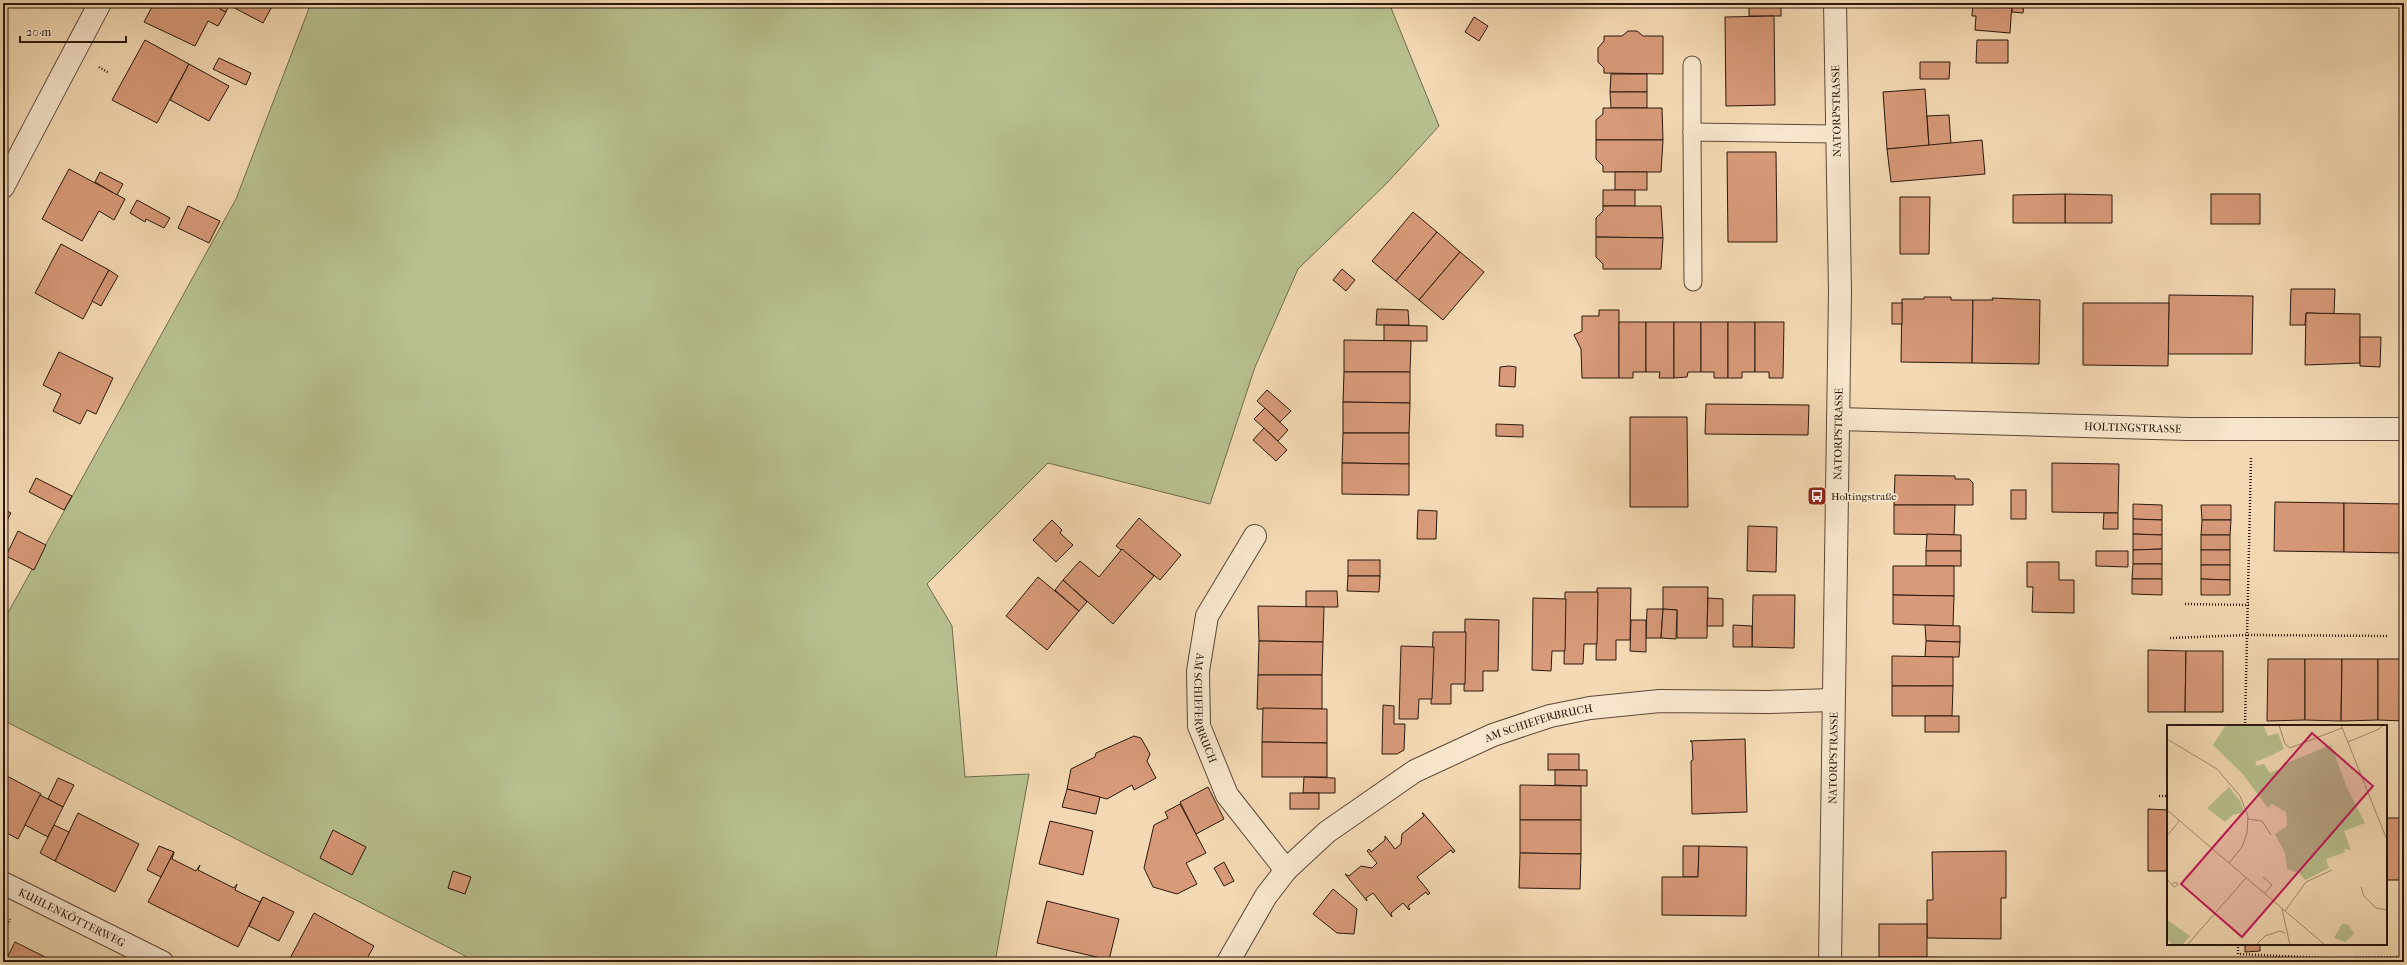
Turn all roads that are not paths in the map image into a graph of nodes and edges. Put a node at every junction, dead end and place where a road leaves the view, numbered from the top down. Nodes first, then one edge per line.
1 (100, 3) edge
2 (1835, 3) edge
3 (1692, 66) dead end
4 (1692, 132) junction
5 (1836, 134) junction
6 (3, 187) edge
7 (1693, 282) dead end
8 (1838, 419) junction
9 (2404, 429) edge
10 (1255, 536) dead end
11 (1832, 700) junction
12 (1286, 870) junction
13 (3, 883) edge
14 (162, 962) edge
15 (1228, 962) edge
16 (1830, 962) edge

1 - 6 street
2 - 5 street, NATORPSTRASSE
3 - 4 lane
4 - 5 lane
4 - 7 lane
5 - 8 street, NATORPSTRASSE
8 - 9 street, HOLTINGSTRASSE
8 - 11 street, NATORPSTRASSE
10 - 12 street, AM SCHIEFERBRUCH
11 - 12 street, AM SCHIEFERBRUCH
11 - 16 street, NATORPSTRASSE
12 - 15 street, AM SCHIEFERBRUCH
13 - 14 street, KUHLENKÖTTERWEG

